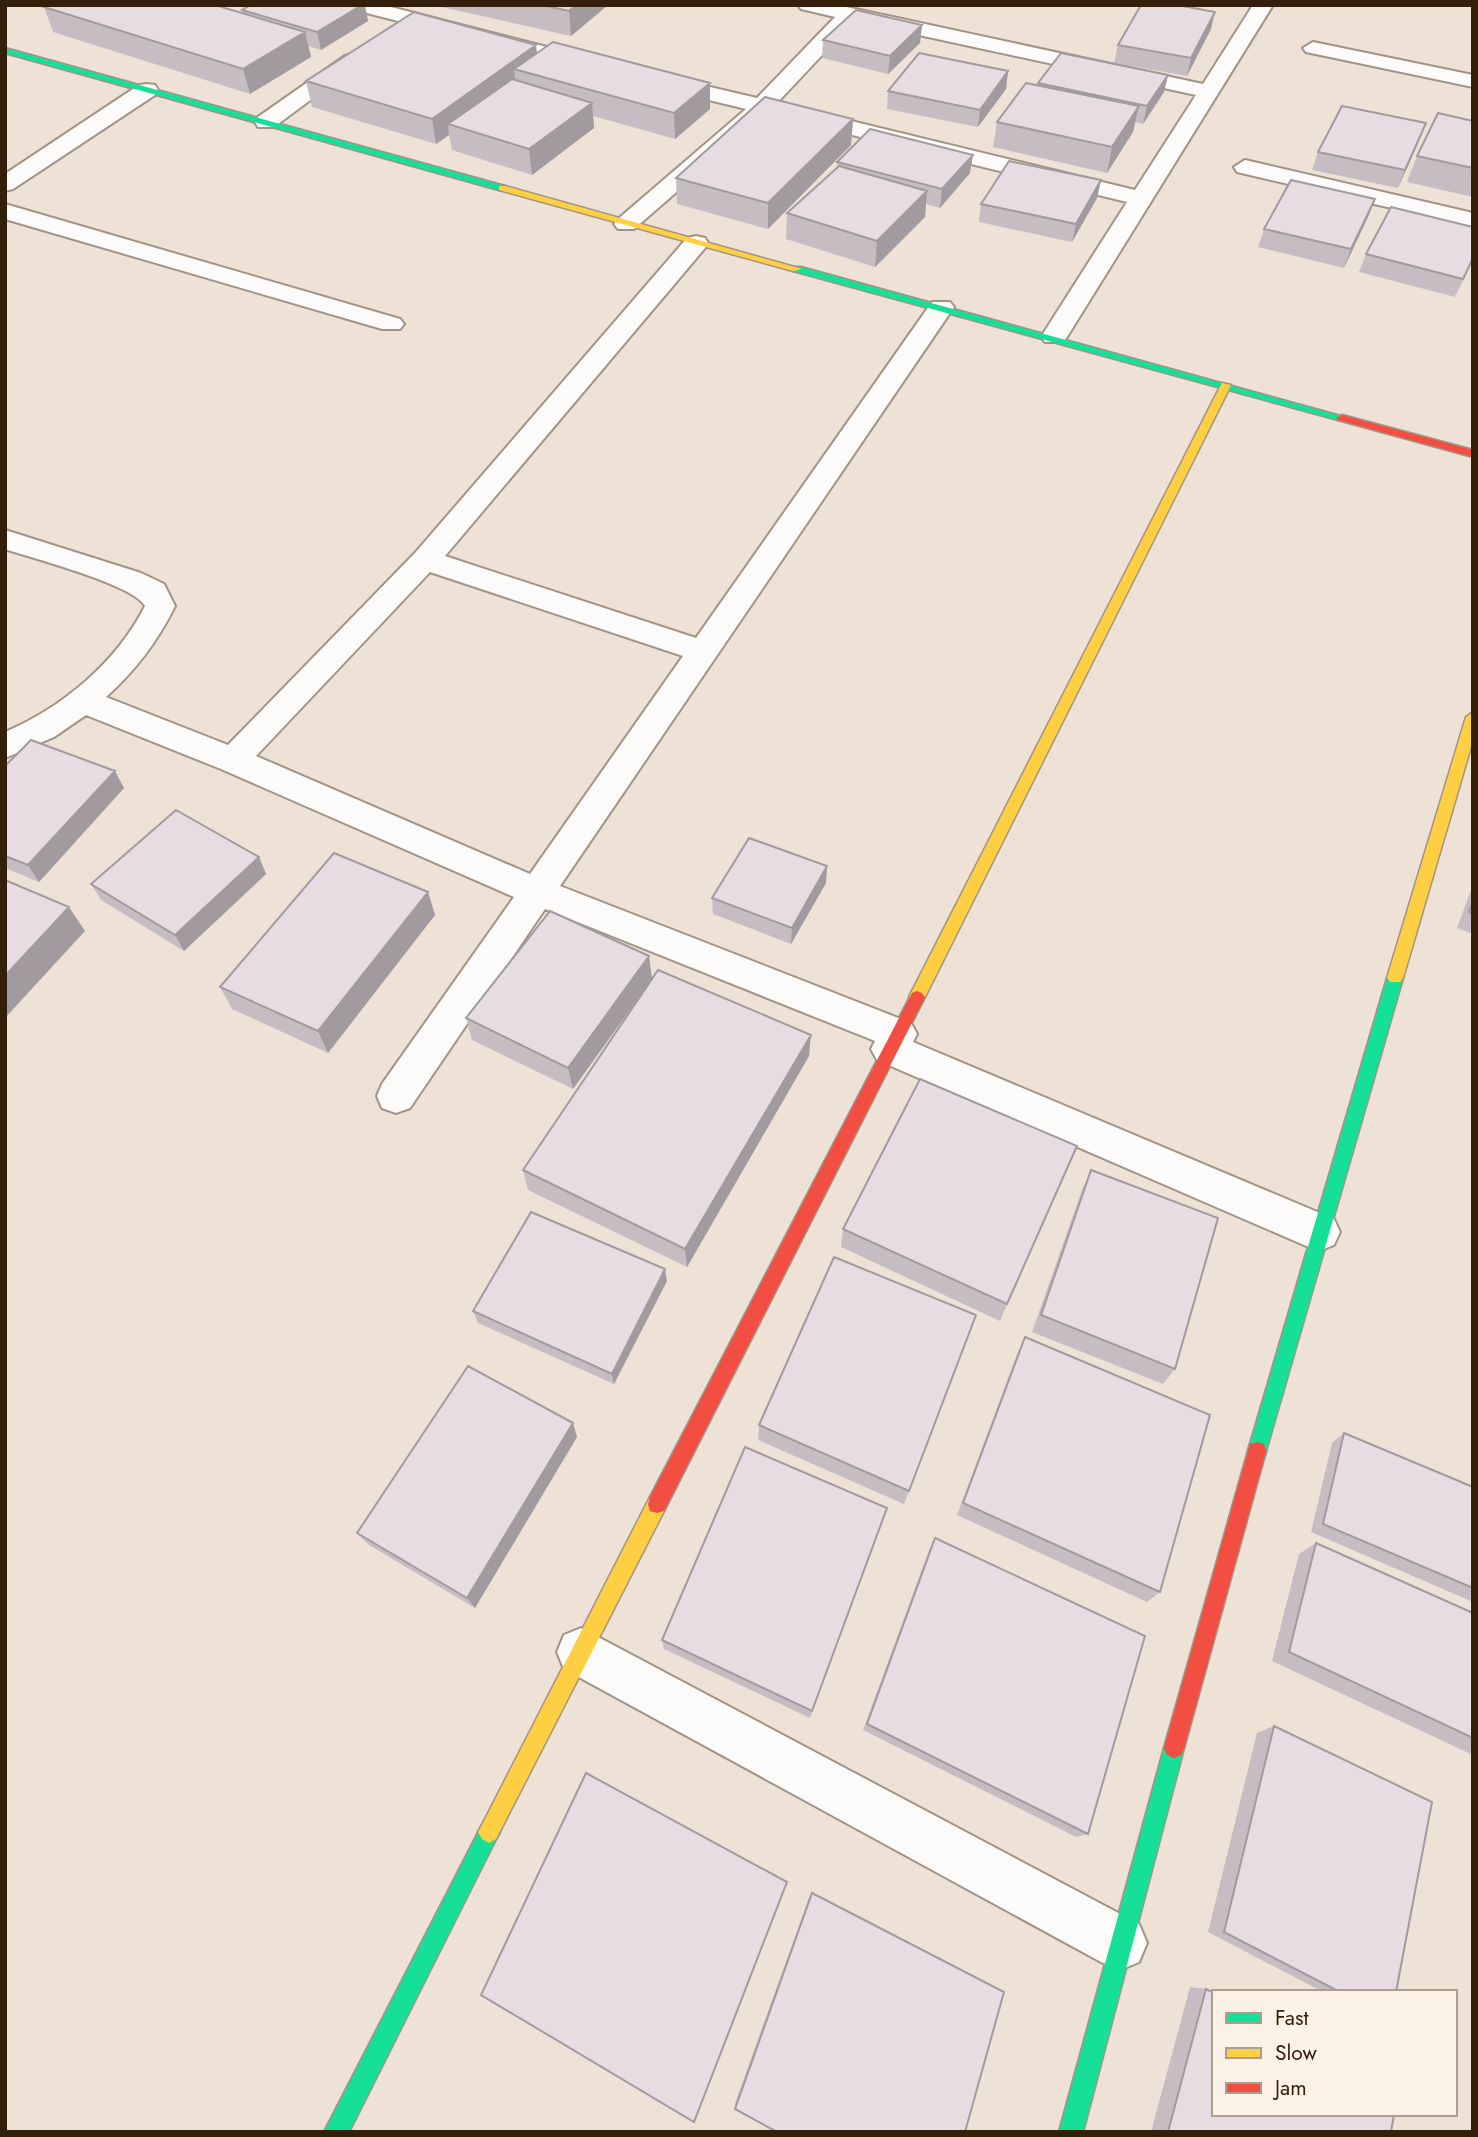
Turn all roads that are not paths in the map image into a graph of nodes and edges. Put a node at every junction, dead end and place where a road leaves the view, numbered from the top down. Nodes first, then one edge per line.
1 (358, 5) edge
2 (808, 5) edge
3 (918, 5) edge
4 (1263, 5) edge
5 (415, 11) edge
6 (848, 15) junction
7 (898, 26) junction
8 (389, 33) edge
9 (1313, 48) dead end
10 (367, 49) edge
11 (5, 50) edge
12 (617, 70) edge
13 (643, 77) edge
14 (1473, 81) edge
15 (147, 90) junction
16 (1211, 92) junction
17 (761, 107) junction
18 (265, 122) junction
19 (1245, 167) dead end
20 (5, 184) edge
21 (1143, 199) junction
22 (5, 211) edge
23 (1473, 220) edge
24 (626, 224) junction
25 (696, 243) junction
26 (941, 307) junction
27 (391, 324) dead end
28 (1054, 337) junction
29 (1226, 385) junction
30 (1473, 454) edge
31 (5, 539) edge
32 (425, 560) junction
33 (701, 651) junction
34 (84, 701) junction
35 (1473, 717) edge
36 (5, 746) edge
37 (233, 760) junction
38 (538, 892) junction
39 (894, 1042) junction
40 (396, 1096) dead end
41 (1319, 1232) junction
42 (581, 1652) junction
43 (1120, 1943) junction
44 (336, 2132) edge
45 (1071, 2132) edge

1 - 5 street
2 - 6 street
3 - 7 street
4 - 16 street
5 - 8 street
5 - 12 street
6 - 7 street
6 - 17 street
7 - 16 street
9 - 14 street
10 - 18 street
11 - 15 street
13 - 17 street
15 - 18 street
15 - 20 street
16 - 21 street
17 - 21 street
17 - 24 street
18 - 24 street
19 - 23 street
21 - 28 street
22 - 27 street
24 - 25 street
25 - 26 street
25 - 32 street
26 - 28 street
26 - 33 street
28 - 29 street
29 - 30 street
29 - 39 street
31 - 34 street
32 - 33 street
32 - 37 street
33 - 38 street
34 - 36 street
34 - 37 street
35 - 41 street
37 - 38 street
38 - 39 street
38 - 40 street
39 - 41 street
39 - 42 street
41 - 43 street
42 - 43 street
42 - 44 street
43 - 45 street

